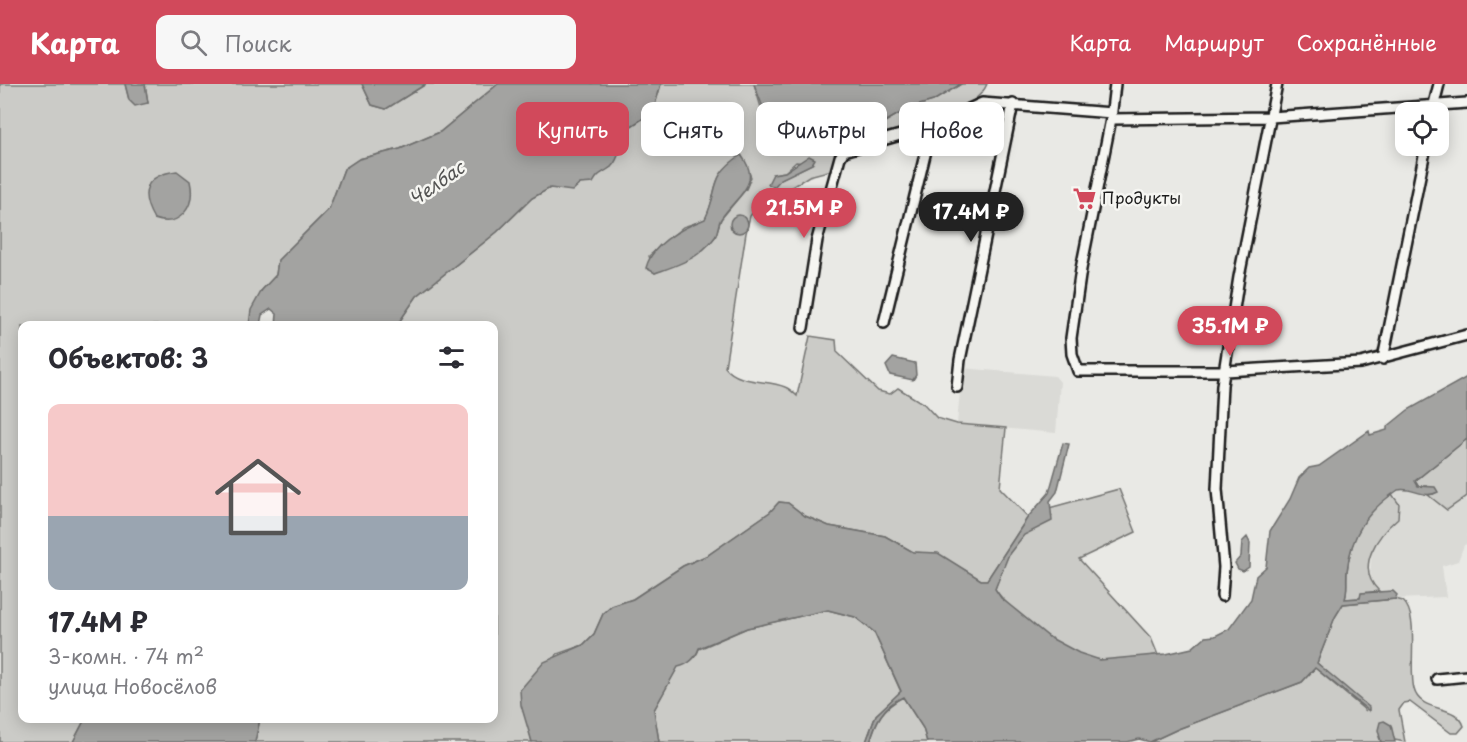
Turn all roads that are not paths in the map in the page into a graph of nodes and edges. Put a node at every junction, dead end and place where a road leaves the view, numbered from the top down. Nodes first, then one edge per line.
1 (1115, 84) edge
2 (1277, 84) edge
3 (1439, 84) edge
4 (1435, 102) edge
5 (1467, 103) edge
6 (1004, 104) edge
7 (1014, 104) junction
8 (1449, 106) edge
9 (1395, 111) edge
10 (1111, 116) junction
11 (1271, 117) junction
12 (899, 135) edge
13 (925, 156) edge
14 (1424, 156) edge
15 (884, 323) dead end
16 (803, 328) dead end
17 (1467, 335) edge
18 (1383, 359) junction
19 (1226, 371) junction
20 (957, 387) dead end
21 (1222, 596) dead end
22 (1467, 676) edge
23 (1437, 679) dead end

1 - 10 street
2 - 11 street
3 - 4 street
5 - 8 street
6 - 7 street
7 - 10 street
7 - 20 street
9 - 11 street
10 - 11 street
10 - 19 street
11 - 19 street
12 - 16 street
13 - 15 street
14 - 18 street
17 - 18 street
18 - 19 street
19 - 21 street
22 - 23 street

